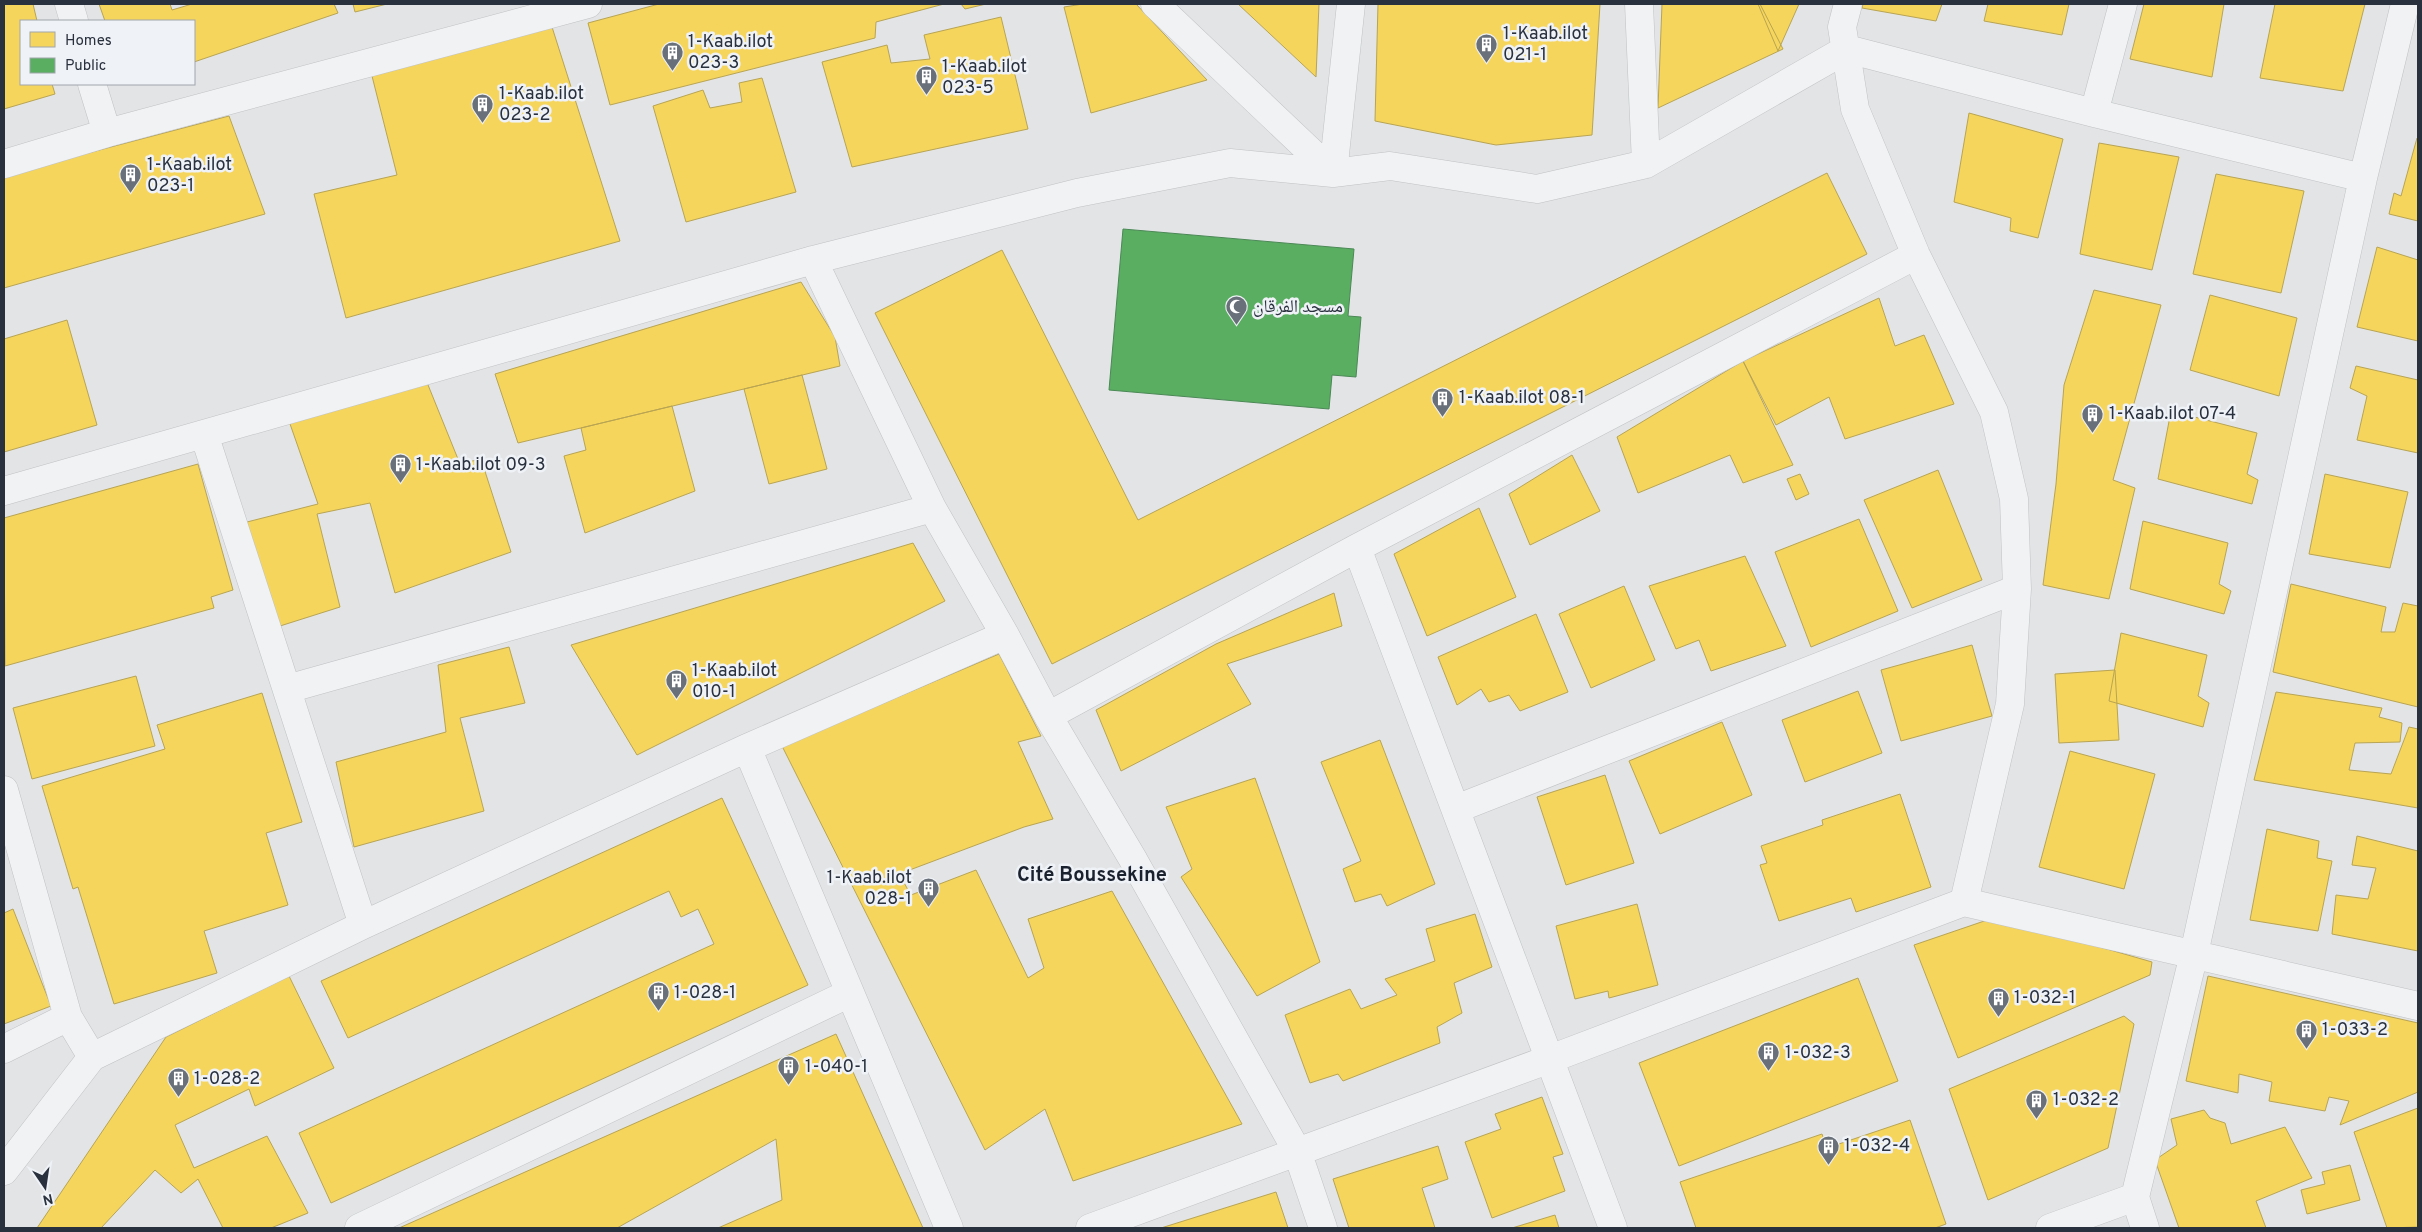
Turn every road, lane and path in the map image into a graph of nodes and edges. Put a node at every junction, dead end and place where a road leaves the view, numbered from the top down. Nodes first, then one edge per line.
1 (69, 4) edge
2 (588, 4) edge
3 (1155, 4) edge
4 (1351, 4) edge
5 (1639, 4) edge
6 (1848, 4) edge
7 (2123, 4) edge
8 (2405, 4) edge
9 (74, 20) edge
10 (1847, 49) junction
11 (92, 85) edge
12 (2094, 113) junction
13 (107, 133) junction
14 (4, 164) edge
15 (1646, 164) junction
16 (1333, 173) junction
17 (2363, 178) junction
18 (1916, 255) junction
19 (813, 260) junction
20 (204, 434) junction
21 (4, 491) edge
22 (932, 508) junction
23 (1357, 548) junction
24 (2017, 588) junction
25 (1005, 635) junction
26 (287, 689) junction
27 (1048, 716) junction
28 (747, 748) junction
29 (4, 790) edge
30 (1456, 809) junction
31 (14, 872) edge
32 (1964, 902) junction
33 (363, 924) junction
34 (2194, 954) junction
35 (850, 993) junction
36 (2418, 1006) edge
37 (68, 1017) junction
38 (4, 1049) edge
39 (92, 1057) junction
40 (1550, 1059) junction
41 (1297, 1151) junction
42 (4, 1171) edge
43 (2135, 1197) junction
44 (358, 1228) edge
45 (949, 1228) edge
46 (1090, 1228) edge
47 (1323, 1228) edge
48 (1613, 1228) edge
49 (2050, 1228) edge
50 (2145, 1228) edge

1 - 9 street
2 - 13 street
3 - 16 street
4 - 16 street
5 - 15 street
6 - 10 street
7 - 12 street
8 - 17 street
10 - 12 street
10 - 15 street
10 - 18 street
11 - 13 street
12 - 17 street
13 - 14 street
15 - 16 street
16 - 19 street
17 - 34 street
18 - 23 street
18 - 24 street
19 - 20 street
19 - 22 street
20 - 21 street
20 - 26 street
22 - 25 street
22 - 26 street
23 - 27 street
23 - 30 street
24 - 30 street
24 - 32 street
25 - 27 street
25 - 28 street
26 - 33 street
27 - 41 street
28 - 33 street
28 - 35 street
29 - 31 street
30 - 40 street
31 - 37 street
32 - 34 street
32 - 40 street
33 - 39 street
34 - 36 street
34 - 43 street
35 - 44 street
35 - 45 street
37 - 38 street
37 - 39 street
39 - 42 street
40 - 41 street
40 - 48 street
41 - 46 street
41 - 47 street
43 - 49 street
43 - 50 street

